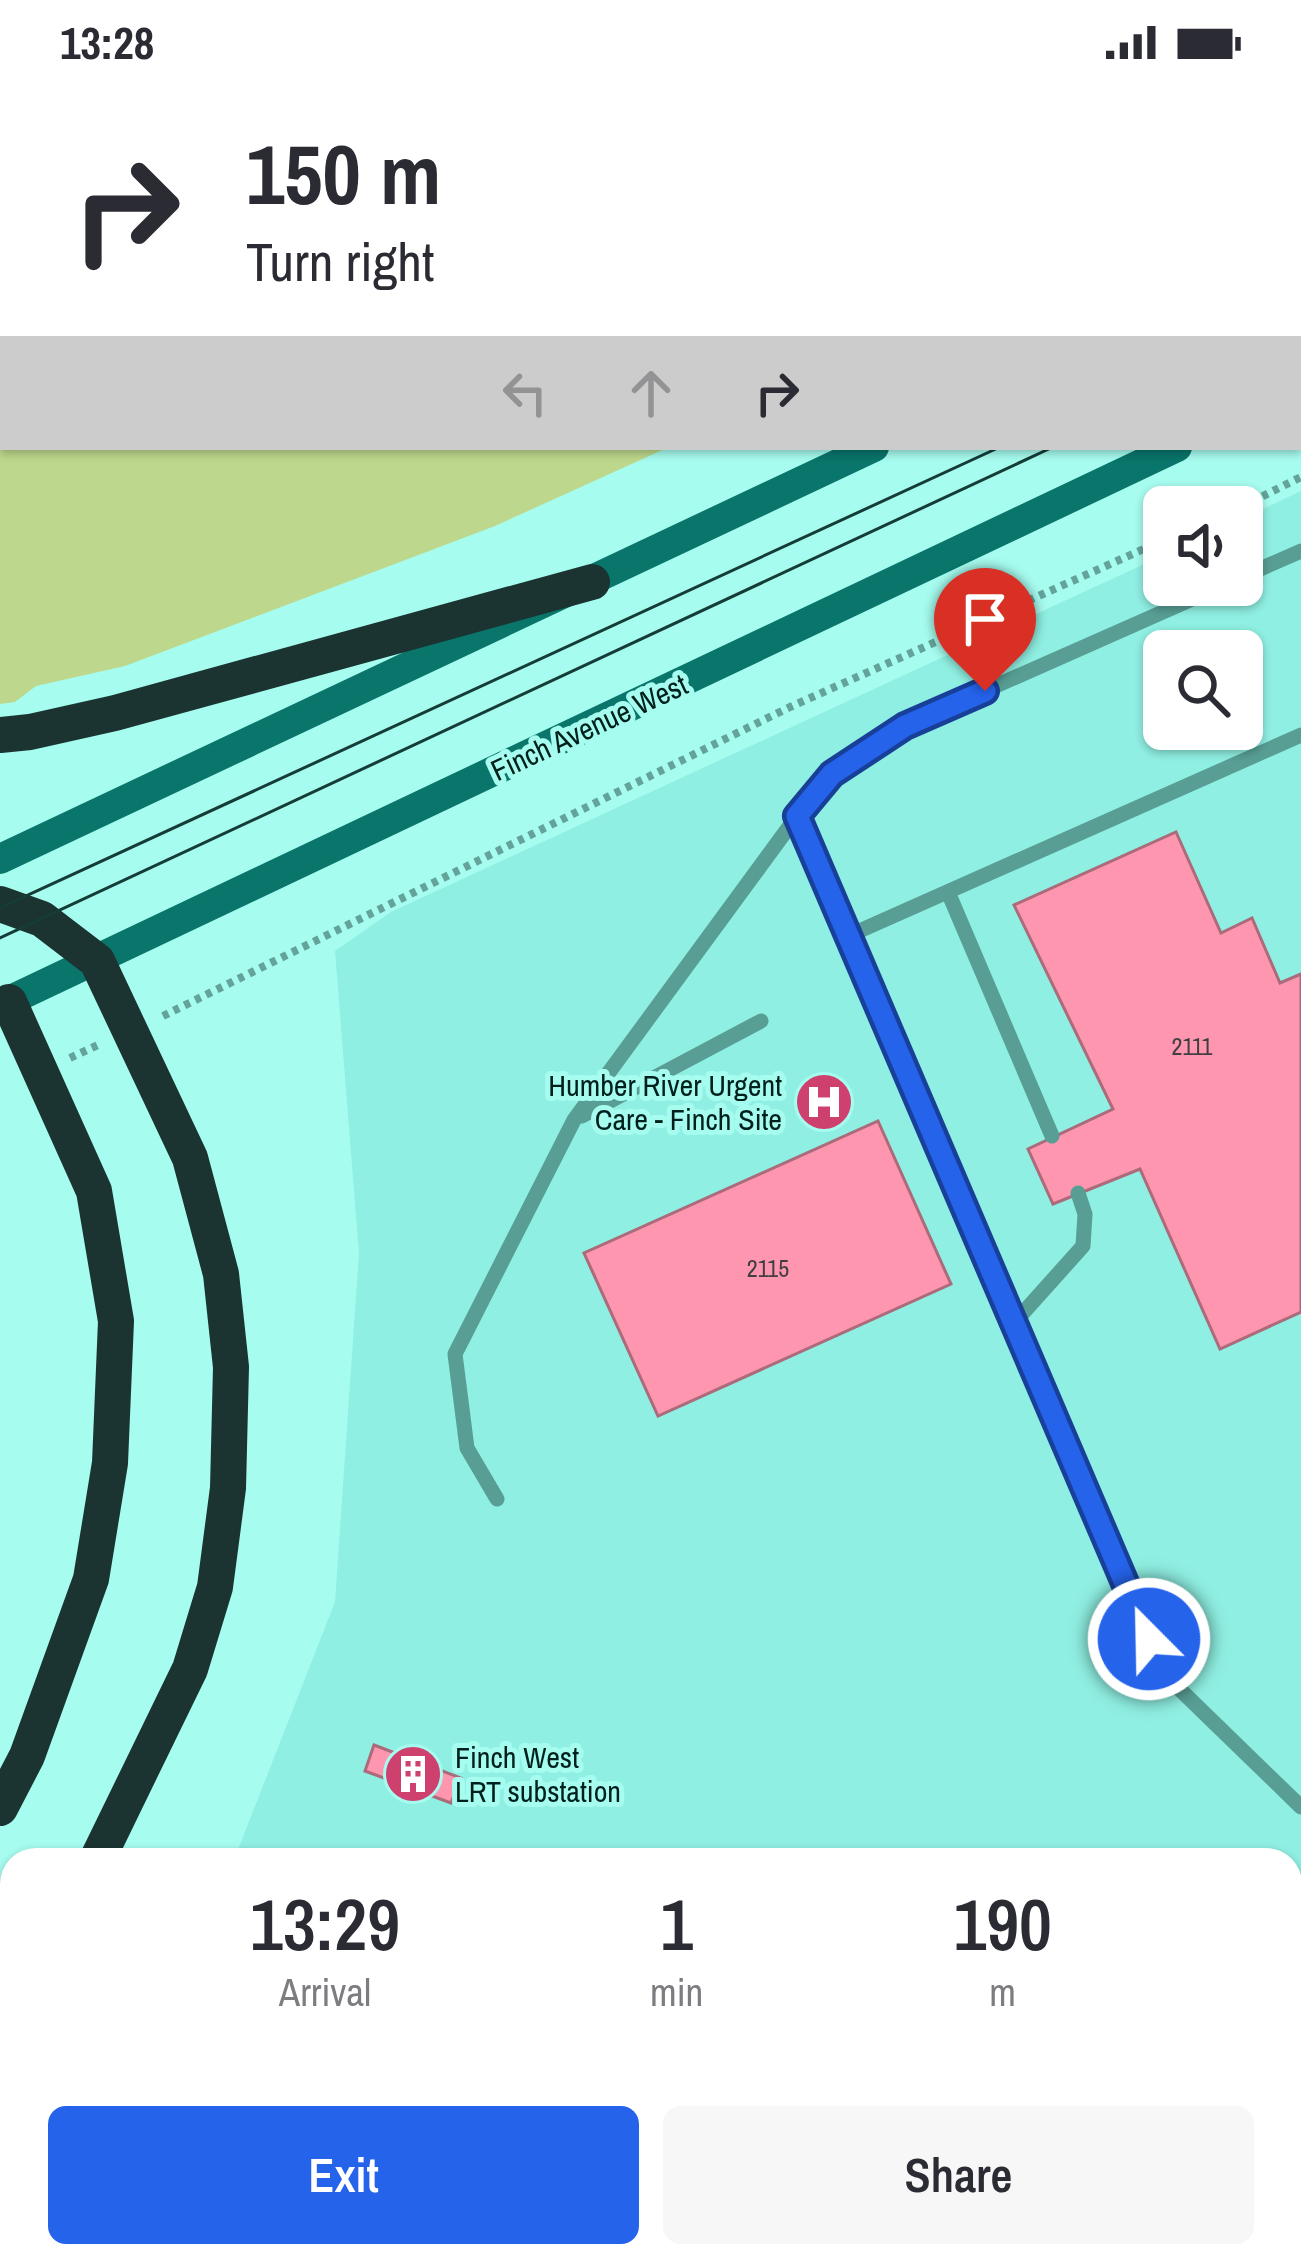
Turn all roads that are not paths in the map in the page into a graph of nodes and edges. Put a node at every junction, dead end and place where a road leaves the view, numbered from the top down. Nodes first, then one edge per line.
1 (868, 450) edge
2 (1171, 450) edge
3 (1301, 551) edge
4 (1263, 568) edge
5 (592, 582) junction
6 (1176, 606) edge
7 (0, 735) edge
8 (1301, 735) edge
9 (797, 816) junction
10 (0, 859) edge
11 (948, 892) junction
12 (0, 904) edge
13 (848, 936) junction
14 (97, 962) junction
15 (4, 1004) edge
16 (761, 1021) dead end
17 (574, 1120) junction
18 (1052, 1136) dead end
19 (1078, 1193) dead end
20 (1014, 1323) junction
21 (496, 1499) dead end
22 (1301, 1807) edge
23 (0, 1808) edge
24 (103, 1848) edge

1 - 5 main road
2 - 14 main road, Finch Avenue West
3 - 4 lane
5 - 7 highway
5 - 10 main road
6 - 9 lane
8 - 11 lane
9 - 13 lane
9 - 17 lane
11 - 13 lane
11 - 18 lane
12 - 14 highway
13 - 20 lane
14 - 15 main road, Finch Avenue West
14 - 24 highway
15 - 23 highway
16 - 17 lane
17 - 21 lane
19 - 20 lane
20 - 22 lane

